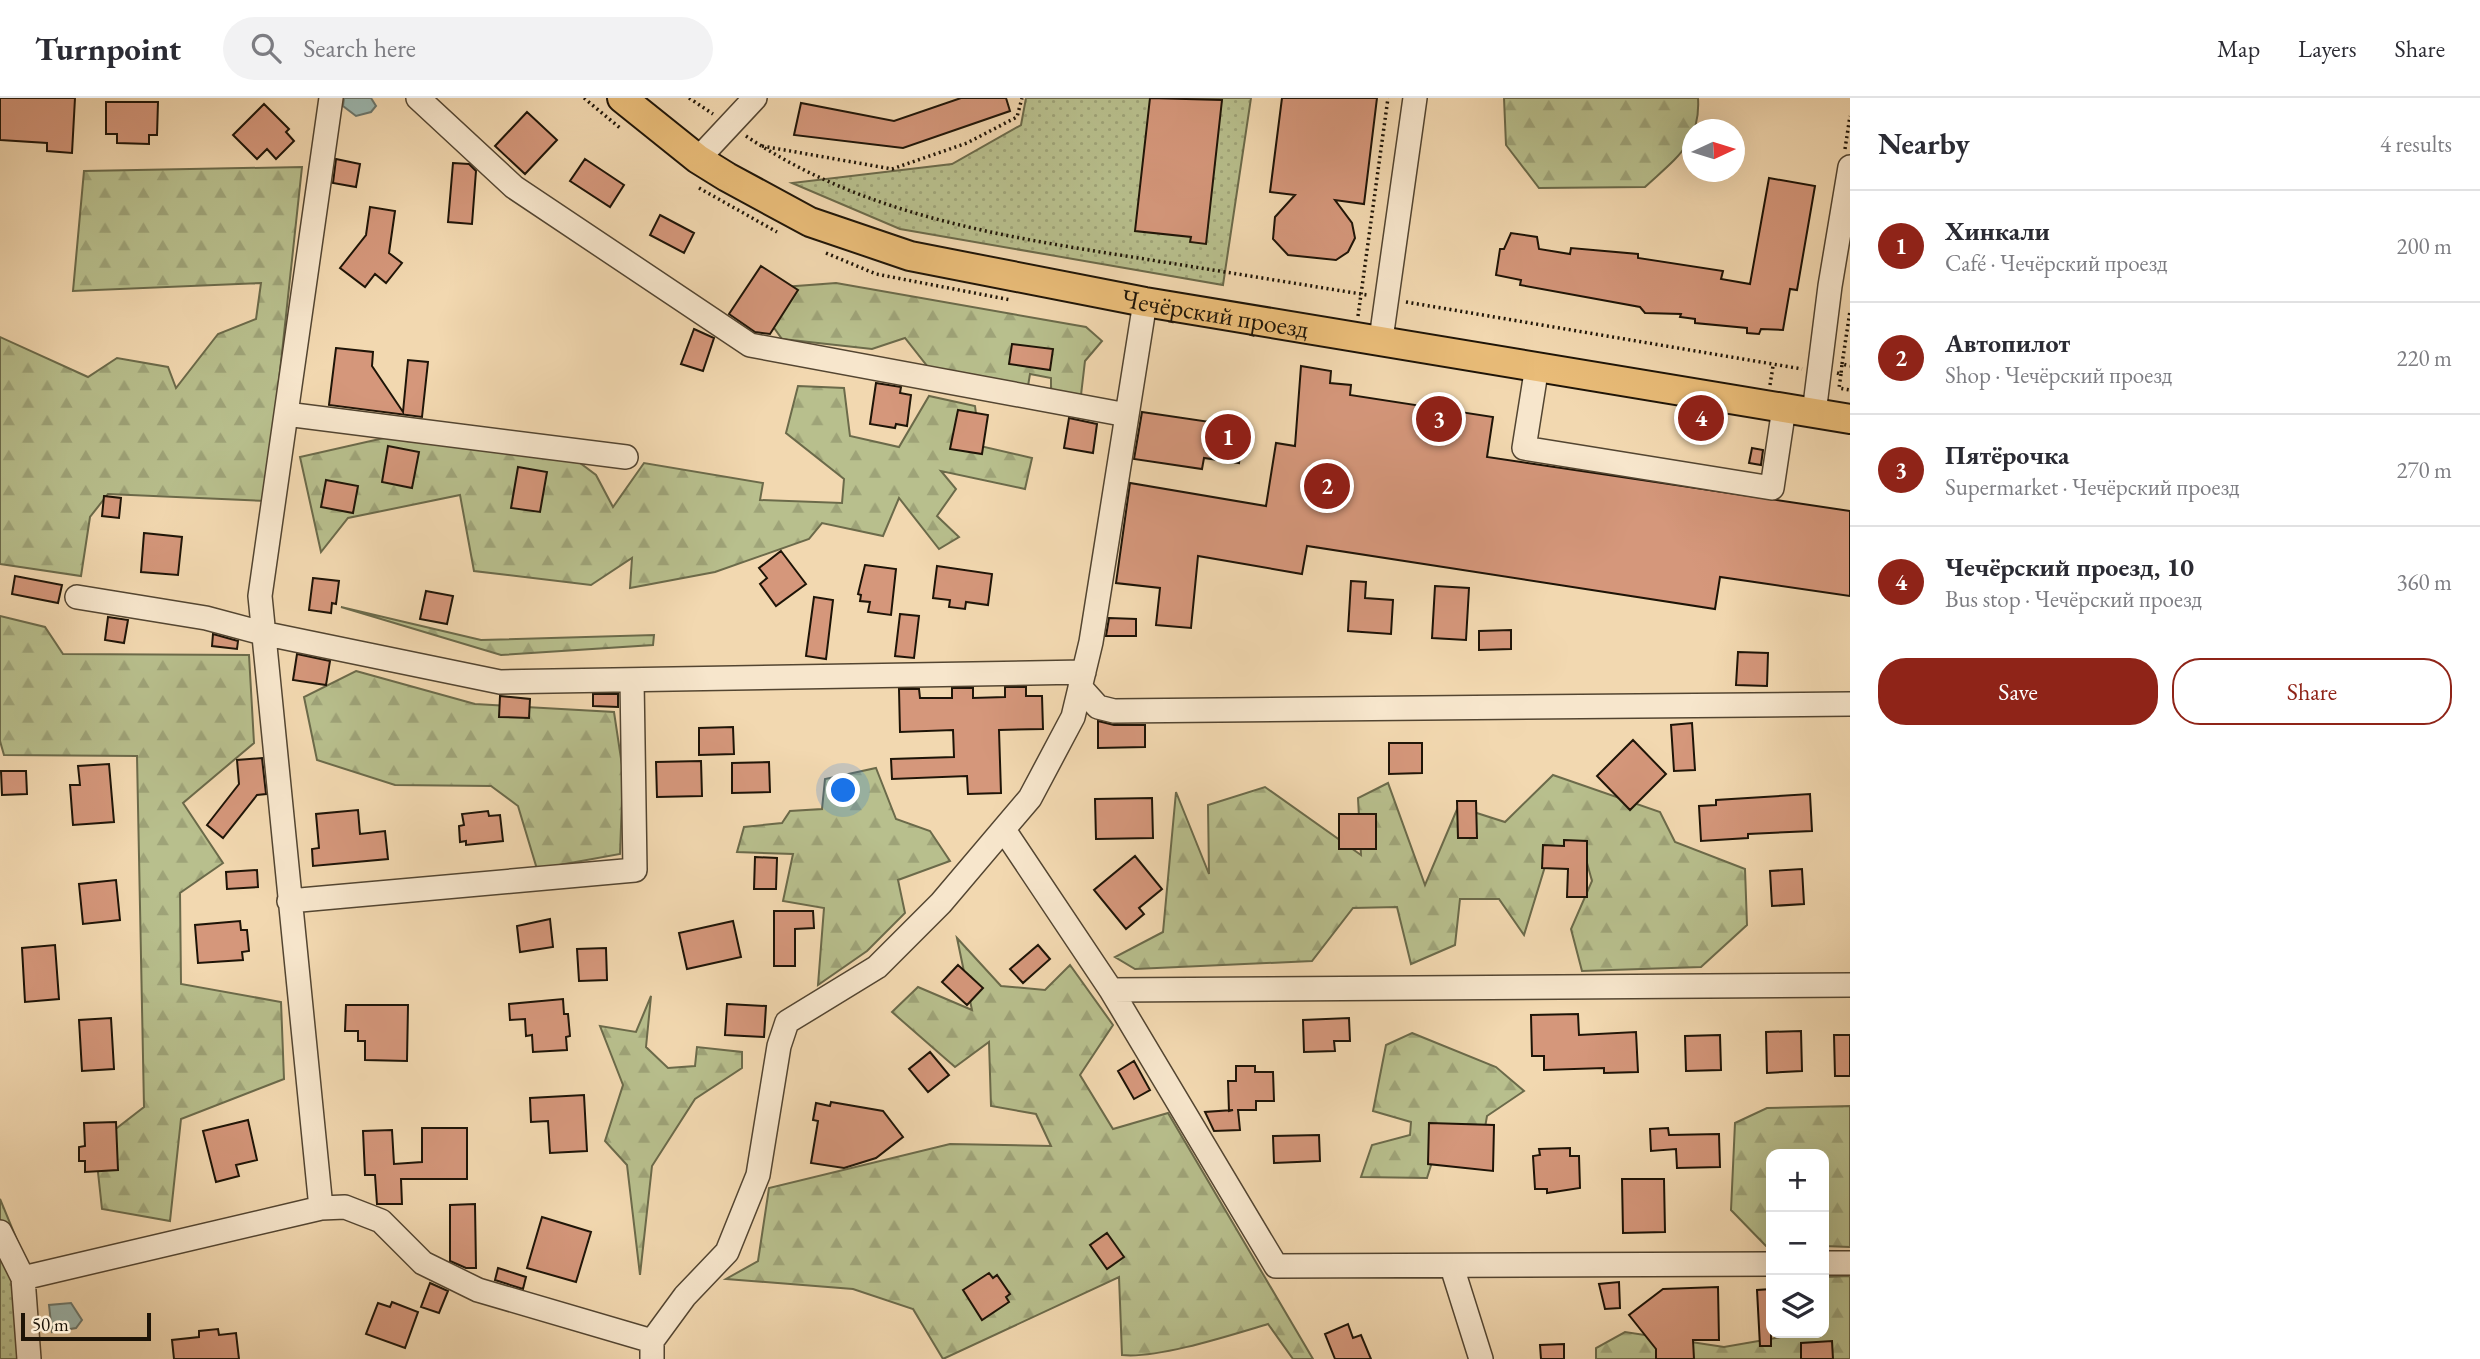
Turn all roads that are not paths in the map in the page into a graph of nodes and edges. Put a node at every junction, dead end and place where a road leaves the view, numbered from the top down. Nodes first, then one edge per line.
1 (331, 98) edge
2 (418, 98) edge
3 (755, 98) edge
4 (1415, 98) edge
5 (613, 107) edge
6 (698, 159) junction
7 (1850, 167) edge
8 (1145, 302) junction
9 (1368, 337) junction
10 (1537, 366) junction
11 (1784, 408) junction
12 (1814, 413) junction
13 (286, 414) junction
14 (1127, 415) junction
15 (1850, 419) edge
16 (626, 457) dead end
17 (77, 597) dead end
18 (262, 633) junction
19 (1082, 679) junction
20 (632, 680) junction
21 (1850, 704) edge
22 (1004, 830) junction
23 (289, 901) junction
24 (1850, 985) edge
25 (1111, 990) junction
26 (321, 1208) junction
27 (0, 1232) edge
28 (1829, 1263) edge
29 (1850, 1263) edge
30 (1766, 1264) edge
31 (1452, 1267) junction
32 (23, 1278) junction
33 (652, 1350) edge
34 (29, 1359) edge
35 (1482, 1359) edge

1 - 13 street
2 - 14 street
3 - 6 street
4 - 9 street
5 - 6 main road, Чечёрский проезд
6 - 8 main road, Чечёрский проезд
7 - 12 street
8 - 9 main road, Чечёрский проезд
8 - 14 street
9 - 10 main road, Чечёрский проезд
10 - 11 main road, Чечёрский проезд
10 - 11 street
11 - 12 main road, Чечёрский проезд
12 - 15 main road, Чечёрский проезд
13 - 16 street
13 - 18 street
14 - 19 street
17 - 18 street
18 - 20 street
18 - 23 street
19 - 20 street
19 - 21 street
19 - 22 street
20 - 23 street
22 - 25 street
22 - 33 street
23 - 26 street
24 - 25 street
25 - 31 street
26 - 32 street
26 - 33 street
27 - 32 street
28 - 29 street
30 - 31 street
31 - 35 street
32 - 34 street

